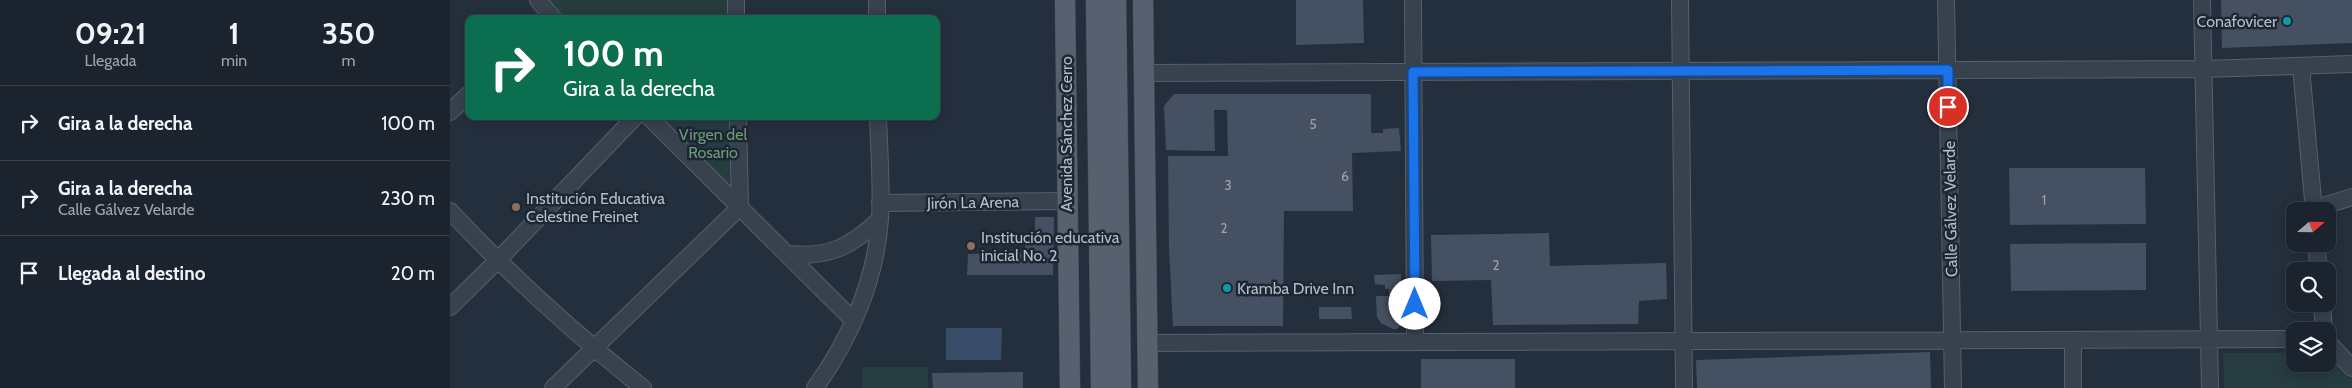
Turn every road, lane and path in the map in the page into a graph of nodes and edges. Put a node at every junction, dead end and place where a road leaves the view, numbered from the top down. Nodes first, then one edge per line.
1 (538, 0) edge
2 (736, 0) edge
3 (877, 0) edge
4 (1065, 0) edge
5 (1096, 0) edge
6 (1116, 0) edge
7 (1143, 0) edge
8 (1413, 0) edge
9 (1680, 0) edge
10 (1946, 0) edge
11 (2202, 0) edge
12 (549, 15) edge
13 (736, 15) edge
14 (877, 15) edge
15 (2352, 64) edge
16 (2301, 67) junction
17 (2204, 69) junction
18 (1948, 70) junction
19 (1681, 71) junction
20 (1413, 72) junction
21 (1144, 74) junction
22 (465, 98) edge
23 (450, 112) edge
24 (632, 120) edge
25 (652, 120) edge
26 (738, 120) edge
27 (878, 120) edge
28 (2352, 197) edge
29 (1066, 201) junction
30 (2312, 202) edge
31 (2336, 202) edge
32 (740, 207) junction
33 (450, 211) edge
34 (880, 211) junction
35 (1146, 211) junction
36 (788, 254) junction
37 (497, 261) junction
38 (1119, 269) junction
39 (450, 307) edge
40 (854, 321) junction
41 (2209, 339) junction
42 (2286, 339) edge
43 (1952, 340) junction
44 (2073, 340) junction
45 (1684, 341) junction
46 (1415, 342) junction
47 (1147, 343) junction
48 (594, 349) junction
49 (2336, 351) edge
50 (2352, 368) edge
51 (553, 388) edge
52 (643, 388) edge
53 (815, 388) edge
54 (1070, 388) edge
55 (1101, 388) edge
56 (1121, 388) edge
57 (1148, 388) edge
58 (1684, 388) edge
59 (1953, 388) edge
60 (2073, 388) edge
61 (2210, 388) edge

1 - 12 street
2 - 13 street
3 - 14 street
4 - 29 main road, Avenida Sánchez Cerro
5 - 55 main road, Avenida Sánchez Cerro
6 - 38 main road
7 - 21 main road
8 - 20 street
9 - 19 street
10 - 18 street, Calle Gálvez Velarde
11 - 17 street
15 - 16 street
16 - 17 street
16 - 30 street
17 - 18 street
17 - 41 street
18 - 19 street
18 - 43 street, Calle Gálvez Velarde
19 - 20 street
19 - 45 street
20 - 21 street
20 - 46 street
21 - 35 main road
22 - 23 street
24 - 37 street
25 - 32 street
26 - 32 street
27 - 34 street
28 - 31 street
29 - 34 street, Jirón La Arena
29 - 54 main road, Avenida Sánchez Cerro
32 - 36 street
32 - 48 street
33 - 37 street
34 - 36 street
34 - 40 street
35 - 38 main road
35 - 47 main road
36 - 40 street
37 - 39 street
37 - 48 street
38 - 56 main road
40 - 53 street
41 - 42 street
41 - 44 street
41 - 61 street
43 - 44 street
43 - 45 street
43 - 59 street, Calle Gálvez Velarde
44 - 60 street
45 - 46 street
45 - 58 street
46 - 47 street
47 - 57 main road
48 - 51 street
48 - 52 street
49 - 50 street

